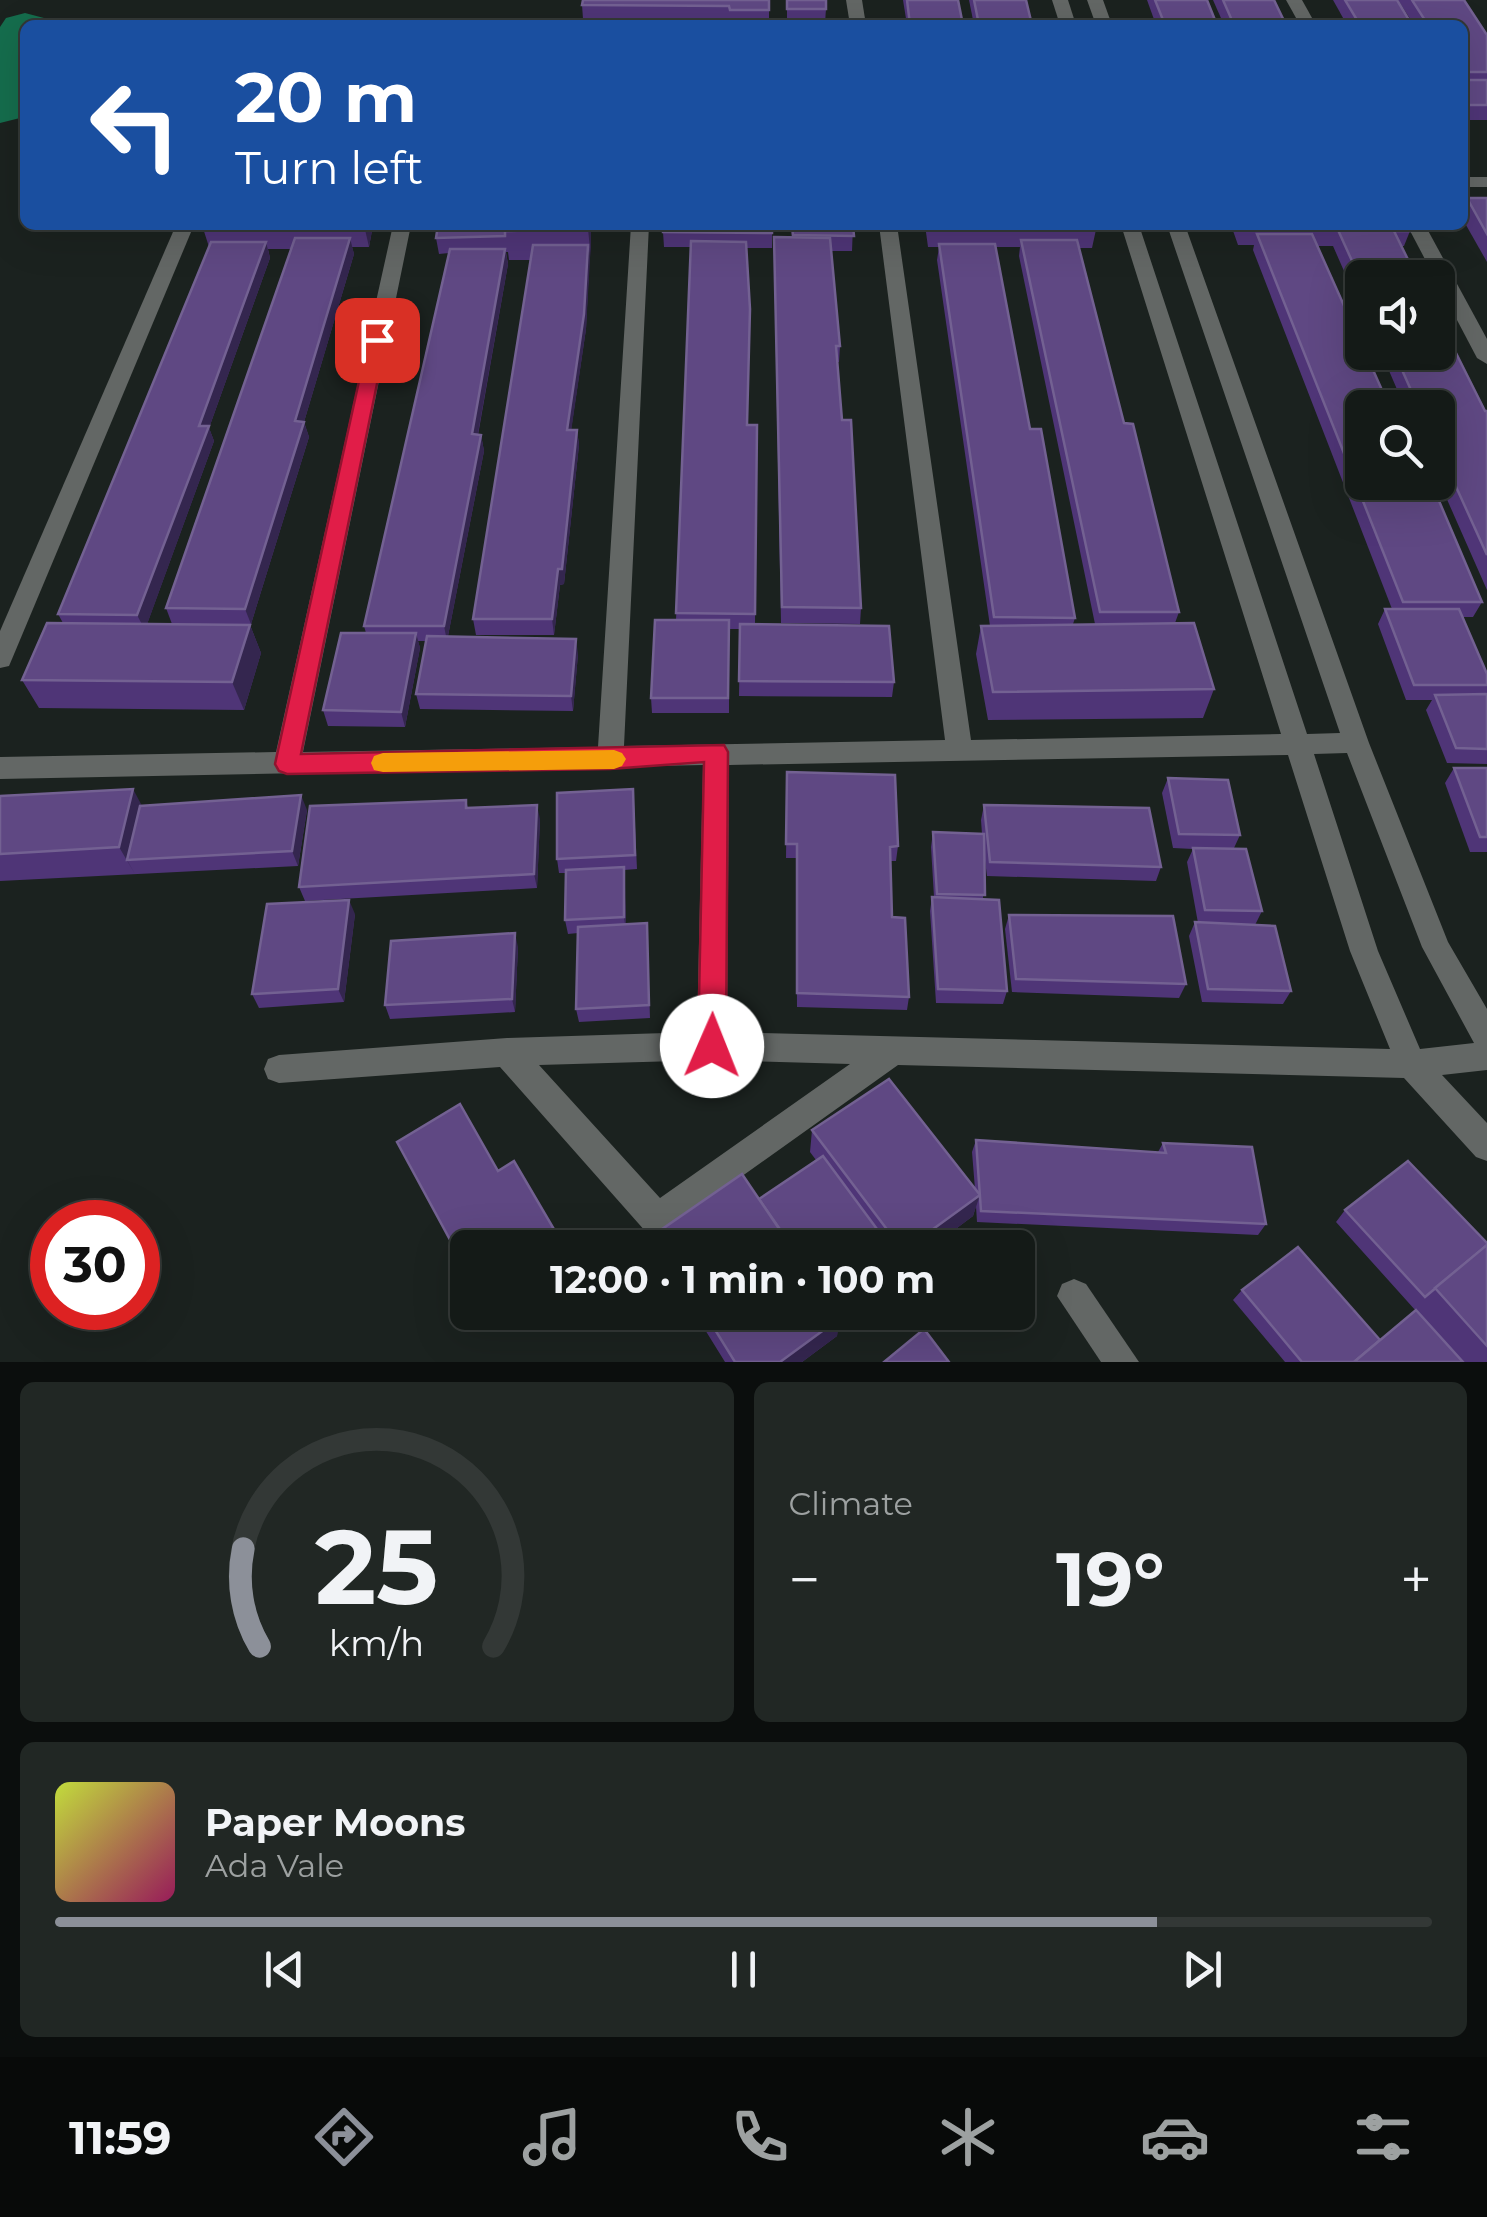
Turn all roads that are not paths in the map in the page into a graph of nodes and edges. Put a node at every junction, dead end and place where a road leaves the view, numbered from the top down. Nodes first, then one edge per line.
1 (184, 230) edge
2 (401, 230) edge
3 (640, 230) edge
4 (889, 230) edge
5 (1132, 230) edge
6 (1178, 230) edge
7 (1419, 230) edge
8 (1487, 358) edge
9 (0, 659) edge
10 (1356, 743) junction
11 (1296, 746) junction
12 (716, 752) junction
13 (960, 752) junction
14 (610, 760) junction
15 (287, 764) junction
16 (0, 768) edge
17 (1487, 1036) edge
18 (712, 1046) junction
19 (507, 1052) junction
20 (890, 1053) junction
21 (1487, 1056) edge
22 (1412, 1064) junction
23 (279, 1070) dead end
24 (1487, 1146) edge
25 (1074, 1296) dead end
26 (1122, 1362) edge

1 - 9 street
2 - 15 street
3 - 14 street
4 - 13 street
5 - 11 street
6 - 10 street
7 - 8 street
10 - 11 street
10 - 17 street
11 - 13 street
11 - 22 street
12 - 13 street
12 - 14 street
12 - 18 street
14 - 15 street
15 - 16 street
18 - 19 street
18 - 20 street
19 - 20 street
19 - 23 street
20 - 22 street
21 - 22 street
22 - 24 street
25 - 26 street

